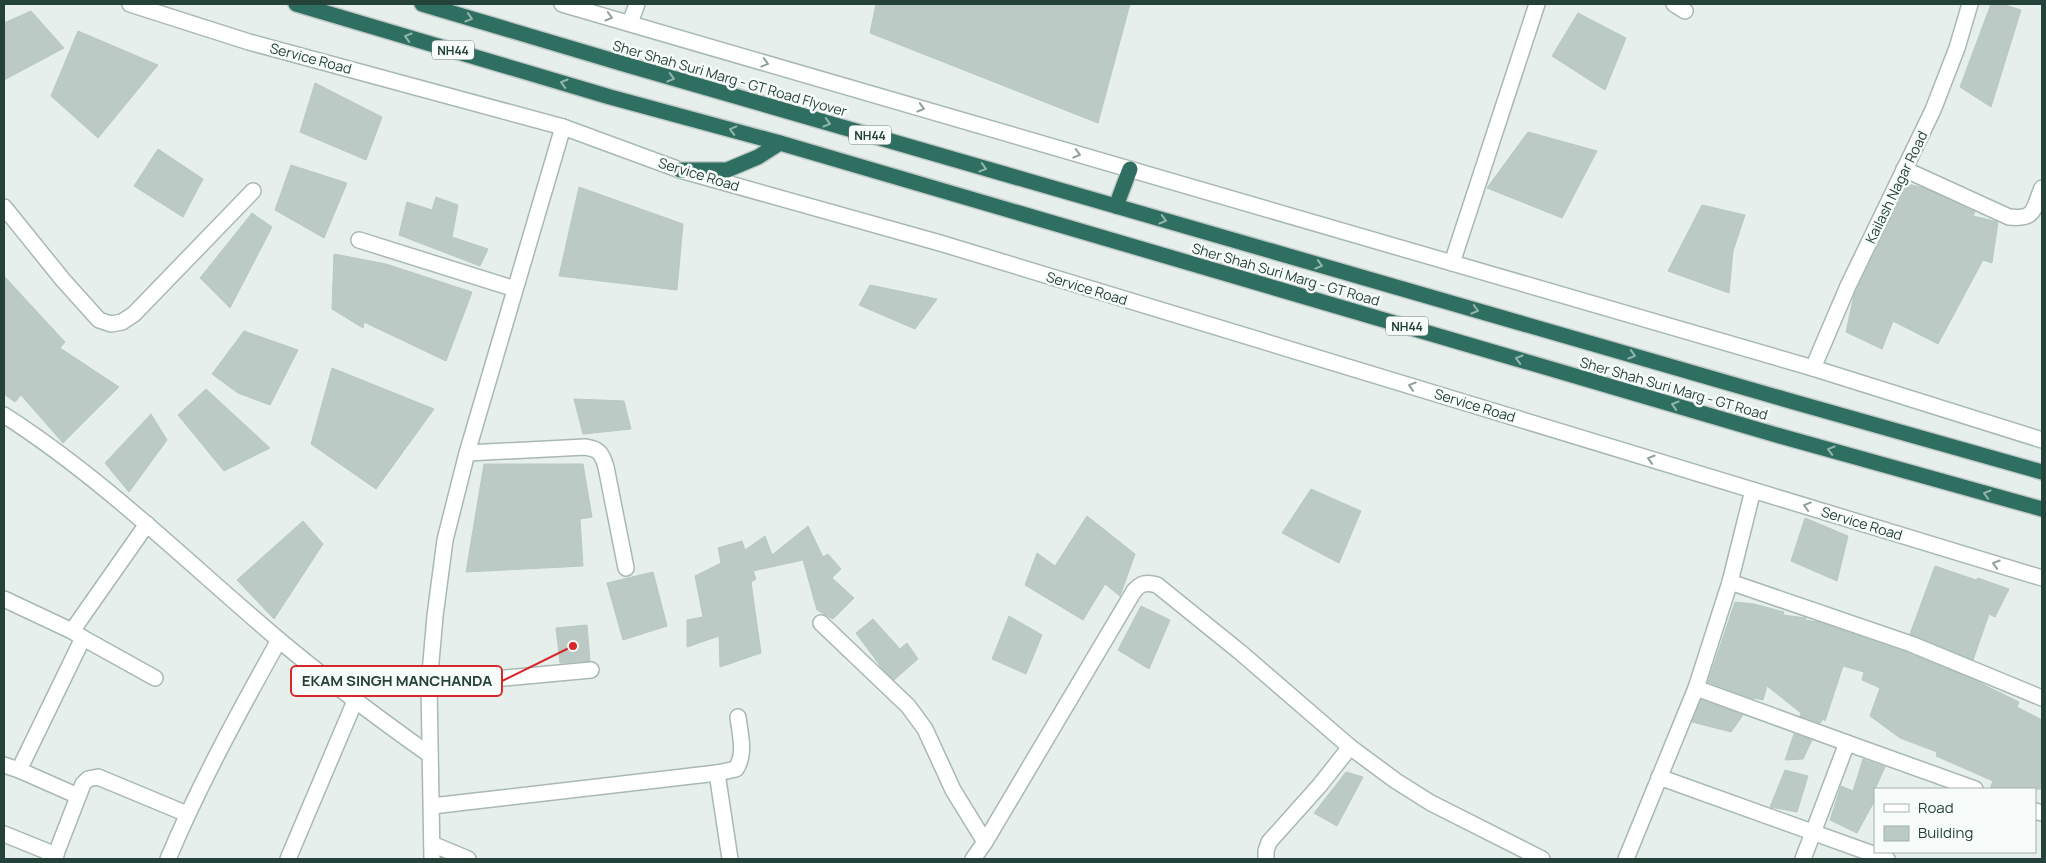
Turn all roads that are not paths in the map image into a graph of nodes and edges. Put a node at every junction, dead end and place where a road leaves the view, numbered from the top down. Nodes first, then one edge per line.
1 (130, 4) edge
2 (296, 4) edge
3 (422, 4) edge
4 (562, 4) edge
5 (638, 4) edge
6 (1537, 4) edge
7 (1970, 4) edge
8 (630, 23) junction
9 (564, 127) junction
10 (780, 142) junction
11 (1130, 169) junction
12 (680, 170) junction
13 (1904, 170) junction
14 (2042, 188) edge
15 (253, 191) dead end
16 (1116, 206) junction
17 (4, 207) edge
18 (359, 240) dead end
19 (1452, 263) junction
20 (515, 289) junction
21 (1813, 368) junction
22 (4, 415) edge
23 (2042, 440) edge
24 (467, 452) junction
25 (2042, 472) edge
26 (1753, 490) junction
27 (2042, 509) edge
28 (147, 524) junction
29 (626, 568) dead end
30 (2042, 578) edge
31 (1730, 582) junction
32 (4, 599) edge
33 (821, 623) dead end
34 (78, 634) junction
35 (280, 640) junction
36 (591, 670) dead end
37 (155, 678) dead end
38 (429, 685) junction
39 (1696, 688) junction
40 (2042, 698) edge
41 (356, 701) junction
42 (738, 717) dead end
43 (1847, 743) junction
44 (1350, 747) junction
45 (430, 755) junction
46 (4, 765) edge
47 (19, 770) junction
48 (717, 773) junction
49 (1659, 777) junction
50 (1972, 788) edge
51 (78, 796) junction
52 (432, 806) junction
53 (187, 814) junction
54 (1812, 831) junction
55 (4, 834) edge
56 (985, 842) junction
57 (432, 844) junction
58 (1512, 853) edge
59 (55, 857) edge
60 (168, 859) edge
61 (288, 859) edge
62 (432, 859) edge
63 (468, 859) edge
64 (730, 859) edge
65 (972, 859) edge
66 (1266, 859) edge
67 (1542, 859) edge
68 (1626, 859) edge
69 (1803, 859) edge
70 (1887, 859) edge

1 - 9 street, Service Road
10 -> 2 highway, NH44
3 -> 16 highway, Sher Shah Suri Marg - GT Road Flyover / NH44
4 -> 8 street
5 - 8 street
6 - 19 street
7 - 13 street, Kailash Nagar Road
8 -> 11 street
9 - 12 street, Service Road
9 - 20 street
10 - 12 highway
27 -> 10 highway, Sher Shah Suri Marg - GT Road / NH44
11 - 16 highway
11 - 19 street
26 -> 12 street, Service Road
13 - 14 street
13 - 21 street, Kailash Nagar Road
15 - 17 street
16 -> 25 highway, Sher Shah Suri Marg - GT Road / NH44
18 - 20 street
19 - 21 street
20 - 24 street
21 - 23 street
22 - 28 street
24 - 29 street
24 - 38 street
30 -> 26 street, Service Road
26 - 31 street
28 - 34 street
28 - 35 street
31 - 39 street
31 - 40 street
32 - 34 street
33 - 56 street
34 - 37 street
34 - 47 street
35 - 41 street
35 - 53 street
36 - 38 street
38 - 45 street
39 - 43 street
39 - 49 street
41 - 45 street
41 - 61 street
42 - 48 street
43 - 50 street
43 - 54 street
44 - 56 street
44 - 58 street
44 - 66 street
45 - 52 street
46 - 47 street
47 - 51 street
48 - 52 street
48 - 64 street
49 - 54 street
49 - 68 street
51 - 53 street
51 - 59 street
52 - 57 street
53 - 60 street
54 - 69 street
54 - 70 street
55 - 59 street
56 - 65 street
57 - 62 street
57 - 63 street
58 - 67 street

